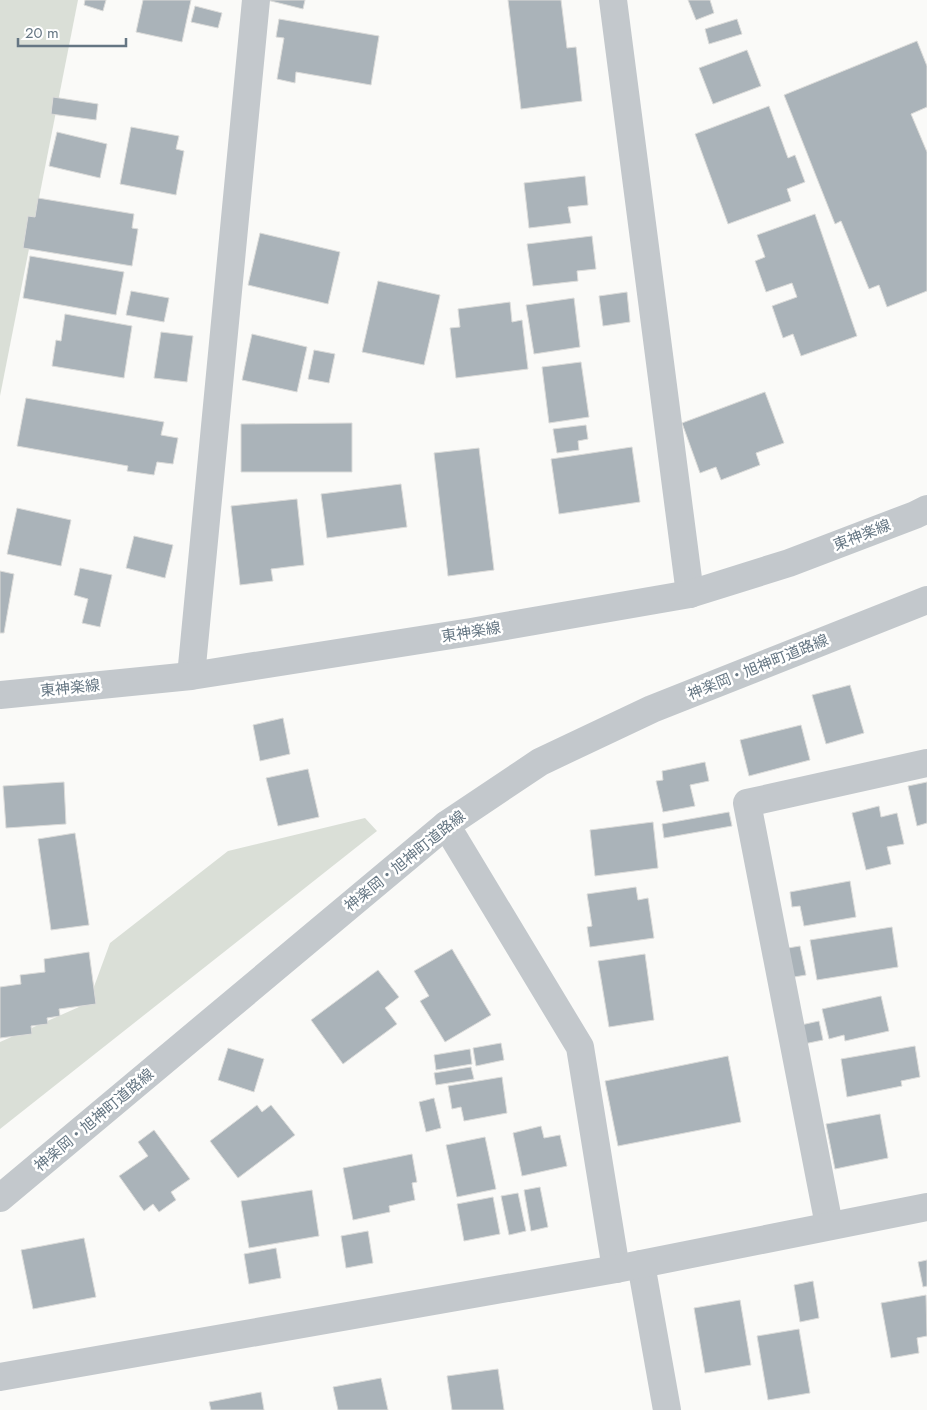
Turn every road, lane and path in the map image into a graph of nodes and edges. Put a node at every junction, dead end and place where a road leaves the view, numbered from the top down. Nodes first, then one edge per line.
1 (256, 0) edge
2 (613, 0) edge
3 (927, 509) edge
4 (690, 594) junction
5 (927, 600) edge
6 (191, 676) junction
7 (0, 695) edge
8 (927, 764) edge
9 (446, 825) junction
10 (0, 1198) edge
11 (927, 1207) edge
12 (829, 1226) junction
13 (628, 1266) junction
14 (0, 1377) edge
15 (667, 1410) edge

1 - 6 street
2 - 4 street
3 - 4 street, 東神楽線
4 - 6 street, 東神楽線
5 - 9 street, 神楽岡・旭神町道路線
6 - 7 street, 東神楽線
8 - 12 street
9 - 10 street, 神楽岡・旭神町道路線
9 - 13 street
11 - 12 street
12 - 13 street
13 - 14 street
13 - 15 street

